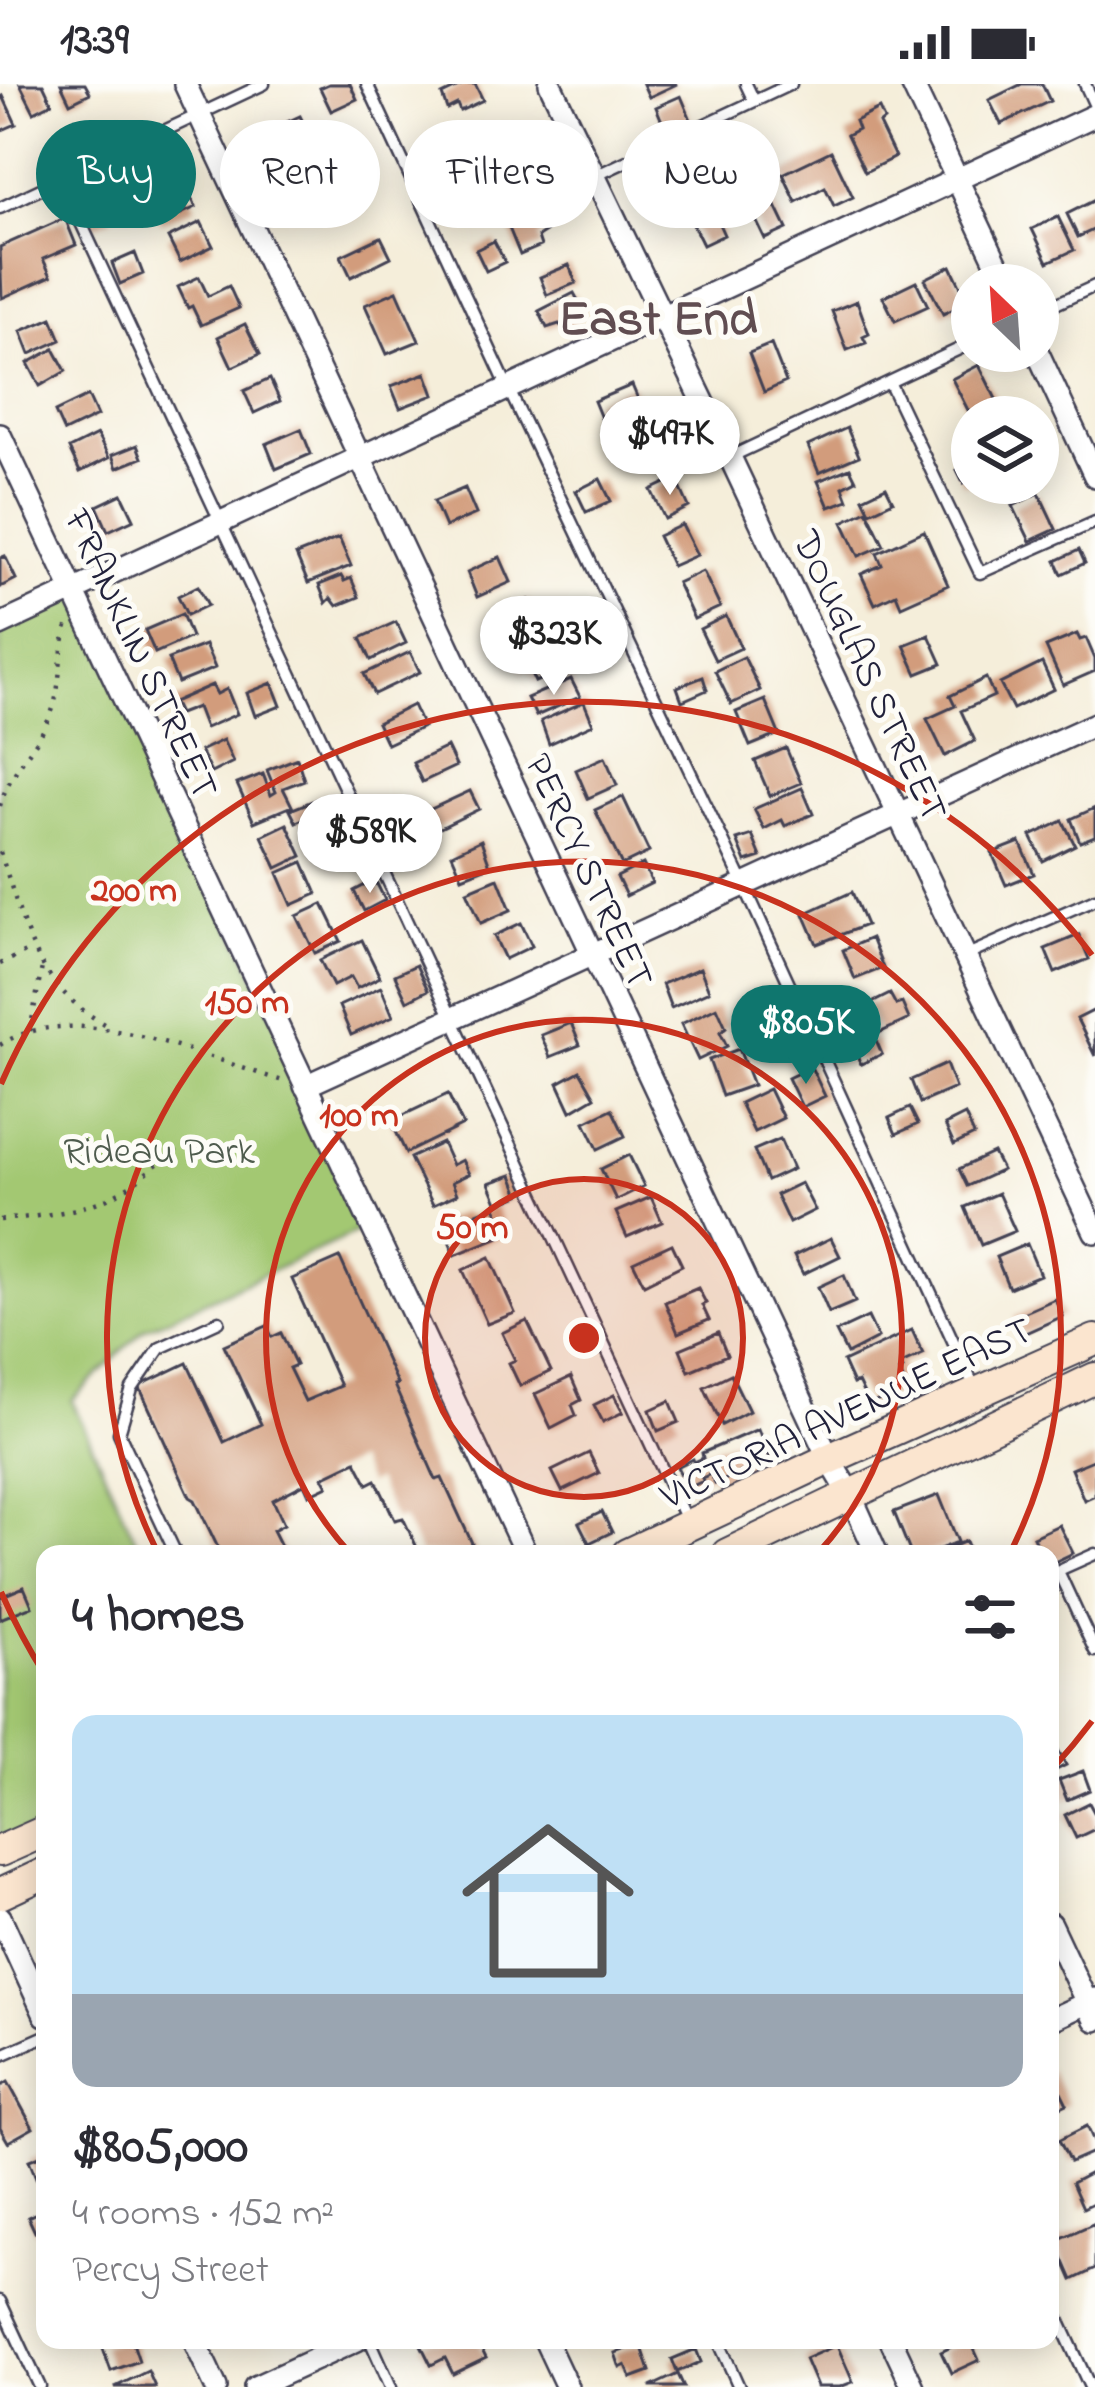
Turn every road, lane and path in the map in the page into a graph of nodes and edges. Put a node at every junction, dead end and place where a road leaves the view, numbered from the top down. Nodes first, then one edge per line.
1 (185, 84) edge
2 (264, 84) edge
3 (367, 84) edge
4 (550, 84) edge
5 (746, 84) edge
6 (791, 84) edge
7 (912, 84) edge
8 (1084, 84) edge
9 (754, 101) junction
10 (1095, 111) edge
11 (199, 115) junction
12 (188, 120) edge
13 (568, 120) edge
14 (598, 175) edge
15 (958, 178) junction
16 (598, 182) edge
17 (36, 191) edge
18 (0, 208) edge
19 (84, 228) edge
20 (997, 264) edge
21 (1095, 286) edge
22 (1059, 302) edge
23 (662, 316) junction
24 (951, 353) edge
25 (1047, 372) edge
26 (889, 382) junction
27 (508, 388) junction
28 (0, 435) edge
29 (730, 457) junction
30 (359, 458) junction
31 (1095, 476) edge
32 (1095, 522) edge
33 (221, 523) junction
34 (79, 602) junction
35 (0, 625) edge
36 (1095, 724) edge
37 (0, 806) edge
38 (897, 814) junction
39 (0, 852) edge
40 (744, 885) junction
41 (1095, 899) edge
42 (32, 949) junction
43 (591, 955) junction
44 (964, 956) junction
45 (0, 964) edge
46 (42, 967) junction
47 (453, 1018) junction
48 (30, 1030) junction
49 (116, 1030) junction
50 (0, 1045) edge
51 (305, 1085) junction
52 (178, 1150) dead end
53 (0, 1220) edge
54 (1095, 1232) edge
55 (219, 1321) dead end
56 (1095, 1340) edge
57 (1095, 1378) edge
58 (977, 1393) junction
59 (829, 1459) junction
60 (850, 1494) junction
61 (688, 1525) junction
62 (172, 1545) edge
63 (522, 1545) edge
64 (646, 1545) edge
65 (745, 1545) edge
66 (873, 1545) edge
67 (1095, 1554) edge
68 (1059, 1570) edge
69 (1059, 1582) edge
70 (1095, 1651) edge
71 (36, 1835) edge
72 (0, 1851) edge
73 (36, 1877) edge
74 (0, 1894) edge
75 (0, 1917) edge
76 (1059, 1942) edge
77 (36, 1995) edge
78 (1092, 2007) edge
79 (1059, 2017) edge
80 (36, 2040) edge
81 (0, 2056) edge
82 (0, 2301) edge
83 (1059, 2320) edge
84 (198, 2349) edge
85 (337, 2349) edge
86 (374, 2349) edge
87 (549, 2349) edge
88 (722, 2349) edge
89 (895, 2349) edge
90 (40, 2387) edge
91 (216, 2387) edge
92 (255, 2387) edge
93 (391, 2387) edge
94 (567, 2387) edge
95 (740, 2387) edge
96 (913, 2387) edge
97 (1090, 2387) edge

1 - 11 street, PERCY STREET
2 - 11 lane
3 - 27 lane
4 - 13 street, DOUGLAS STREET
5 - 9 lane
6 - 9 lane
7 - 15 street
8 - 10 lane
9 - 14 lane
10 - 15 street
11 - 12 lane
11 - 30 street, PERCY STREET
15 - 20 street
15 - 23 street
16 - 23 street, DOUGLAS STREET
17 - 18 lane
19 - 33 lane
21 - 22 lane
23 - 27 street
23 - 29 street, DOUGLAS STREET
24 - 26 lane
25 - 31 street
26 - 29 lane
26 - 32 lane
27 - 30 street
27 - 40 lane
28 - 34 street, FRANKLIN STREET
29 - 38 street, DOUGLAS STREET
30 - 33 street
30 - 43 street, PERCY STREET
33 - 34 street
33 - 47 lane
34 - 35 street
34 - 37 path
34 - 51 street, FRANKLIN STREET
36 - 38 street
38 - 40 street
38 - 44 street, DOUGLAS STREET
39 - 42 path
40 - 43 street
40 - 58 lane
41 - 44 lane
42 - 45 path
42 - 46 path
43 - 47 street
43 - 59 street, PERCY STREET
44 - 54 street, DOUGLAS STREET
46 - 48 path
46 - 49 path
47 - 51 street
47 - 61 lane
48 - 49 path
48 - 50 path
49 - 51 path
51 - 63 street, FRANKLIN STREET
52 - 53 path
55 - 62 lane
56 - 58 main road, VICTORIA AVENUE EAST
57 - 60 main road, VICTORIA AVENUE EAST
58 - 59 main road, VICTORIA AVENUE EAST
59 - 60 street, PERCY STREET
59 - 61 main road, VICTORIA AVENUE EAST
60 - 65 main road, VICTORIA AVENUE EAST
60 - 66 street, PERCY STREET
61 - 64 main road, VICTORIA AVENUE EAST
67 - 68 lane
69 - 70 lane
71 - 72 main road
73 - 74 main road
75 - 77 street
76 - 78 street
78 - 79 street
80 - 81 lane
82 - 90 lane
83 - 97 lane
84 - 91 street
85 - 92 street
86 - 93 lane
87 - 94 street
88 - 95 lane
89 - 96 street

